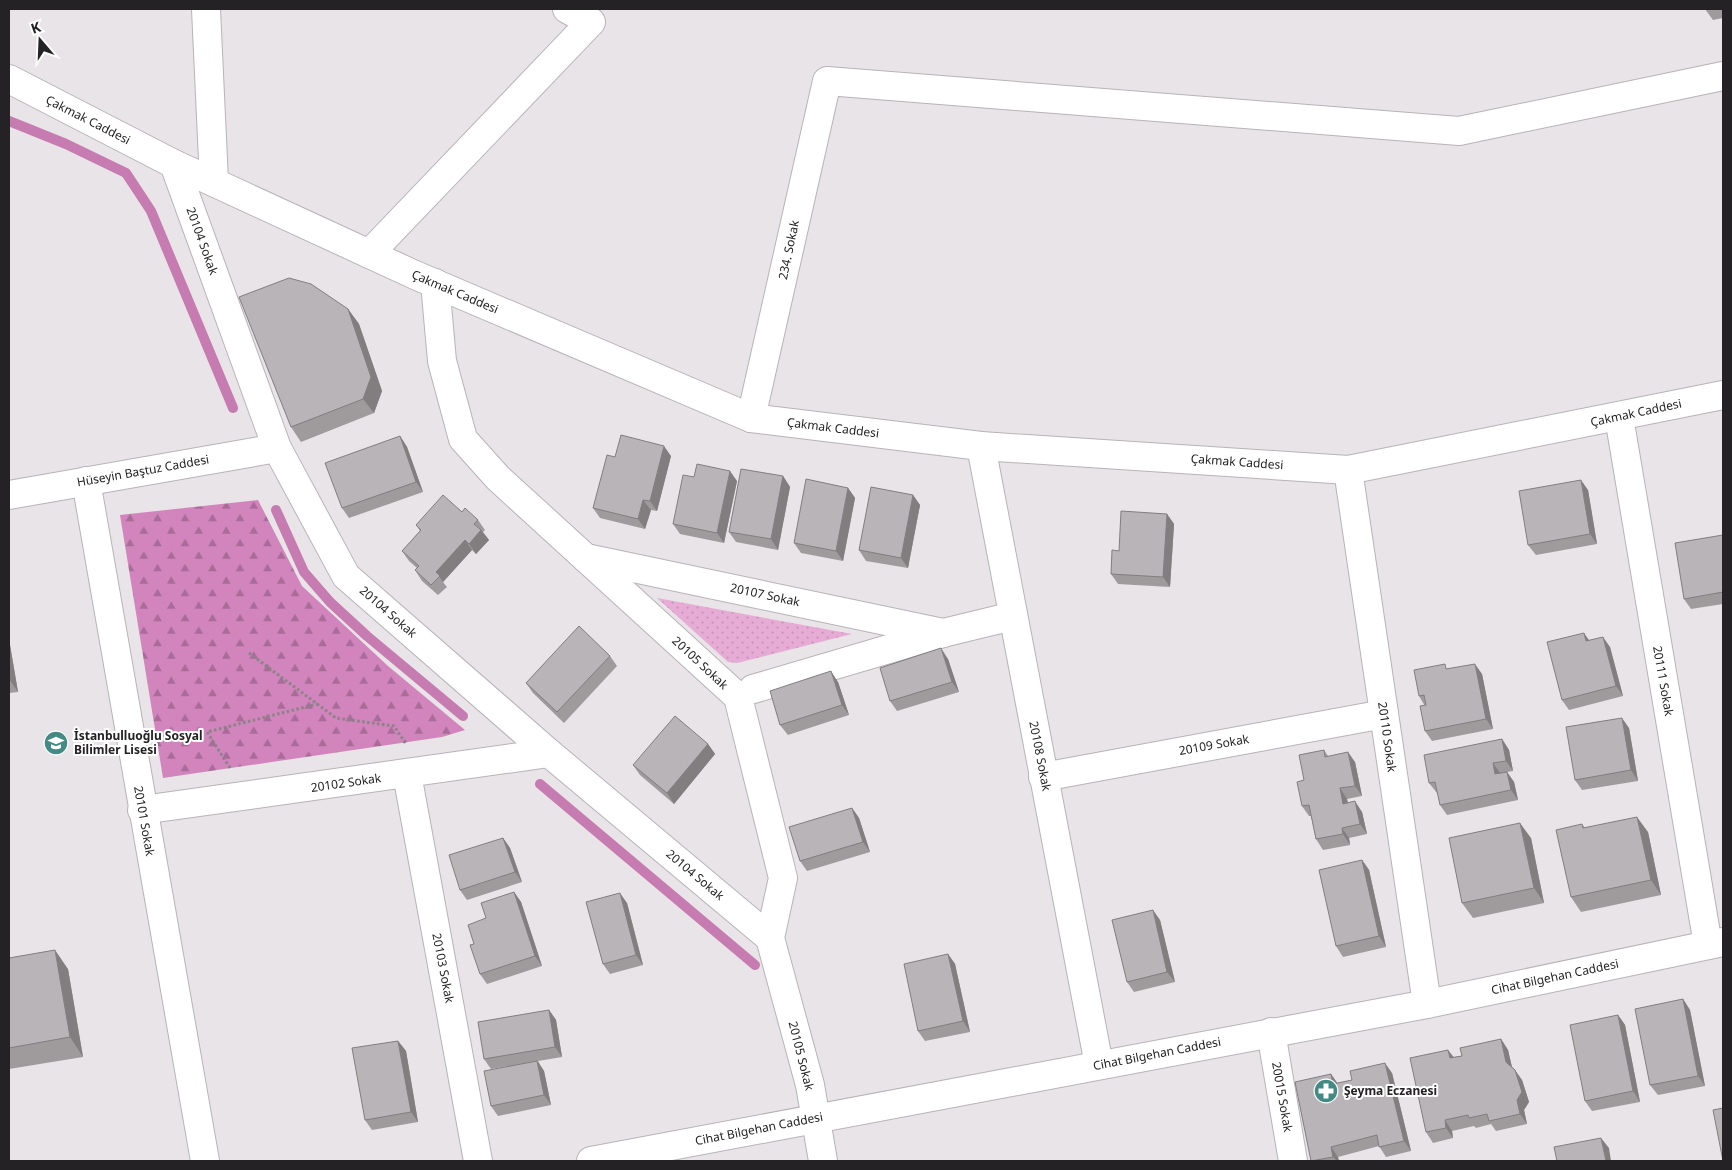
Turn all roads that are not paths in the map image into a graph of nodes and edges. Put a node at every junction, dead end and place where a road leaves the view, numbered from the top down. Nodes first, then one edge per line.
1 (206, 9) edge
2 (567, 9) edge
3 (1723, 76) edge
4 (9, 79) edge
5 (174, 164) junction
6 (214, 182) junction
7 (369, 254) junction
8 (435, 283) junction
9 (1723, 395) edge
10 (1619, 417) junction
11 (751, 418) junction
12 (980, 446) junction
13 (277, 448) junction
14 (1348, 470) junction
15 (86, 481) junction
16 (9, 495) edge
17 (586, 558) junction
18 (1013, 616) junction
19 (943, 633) junction
20 (753, 689) dead end
21 (1384, 714) junction
22 (549, 753) junction
23 (416, 773) junction
24 (1043, 777) junction
25 (142, 810) junction
26 (770, 938) junction
27 (1716, 944) edge
28 (1427, 1004) junction
29 (1271, 1032) junction
30 (1099, 1066) junction
31 (816, 1119) junction
32 (205, 1161) edge
33 (478, 1161) edge
34 (590, 1161) edge
35 (822, 1161) edge
36 (1293, 1161) edge

1 - 6 street
2 - 7 street
3 - 11 street, 234. Sokak
4 - 5 street, Çakmak Caddesi
5 - 6 street, Çakmak Caddesi
5 - 13 street, 20104 Sokak
6 - 7 street, Çakmak Caddesi
7 - 8 street, Çakmak Caddesi
8 - 11 street, Çakmak Caddesi
8 - 17 street, 20105 Sokak
9 - 10 street, Çakmak Caddesi
10 - 14 street, Çakmak Caddesi
10 - 27 street, 20111 Sokak
11 - 12 street, Çakmak Caddesi
12 - 14 street, Çakmak Caddesi
12 - 18 street, 20108 Sokak
13 - 15 street, Hüseyin Baştuz Caddesi
13 - 22 street, 20104 Sokak
14 - 21 street, 20110 Sokak
15 - 16 street, Hüseyin Baştuz Caddesi
15 - 25 street, 20101 Sokak
17 - 19 street, 20107 Sokak
17 - 26 street, 20105 Sokak
18 - 19 street
18 - 24 street, 20108 Sokak
19 - 20 street
21 - 24 street, 20109 Sokak
21 - 28 street, 20110 Sokak
22 - 23 street, 20102 Sokak
22 - 26 street, 20104 Sokak
23 - 25 street, 20102 Sokak
23 - 33 street, 20103 Sokak
24 - 30 street, 20108 Sokak
25 - 32 street, 20101 Sokak
26 - 31 street, 20105 Sokak
27 - 28 street, Cihat Bilgehan Caddesi
28 - 29 street, Cihat Bilgehan Caddesi
29 - 30 street, Cihat Bilgehan Caddesi
29 - 36 street, 20015 Sokak
30 - 31 street, Cihat Bilgehan Caddesi
31 - 34 street, Cihat Bilgehan Caddesi
31 - 35 street, 20105 Sokak

